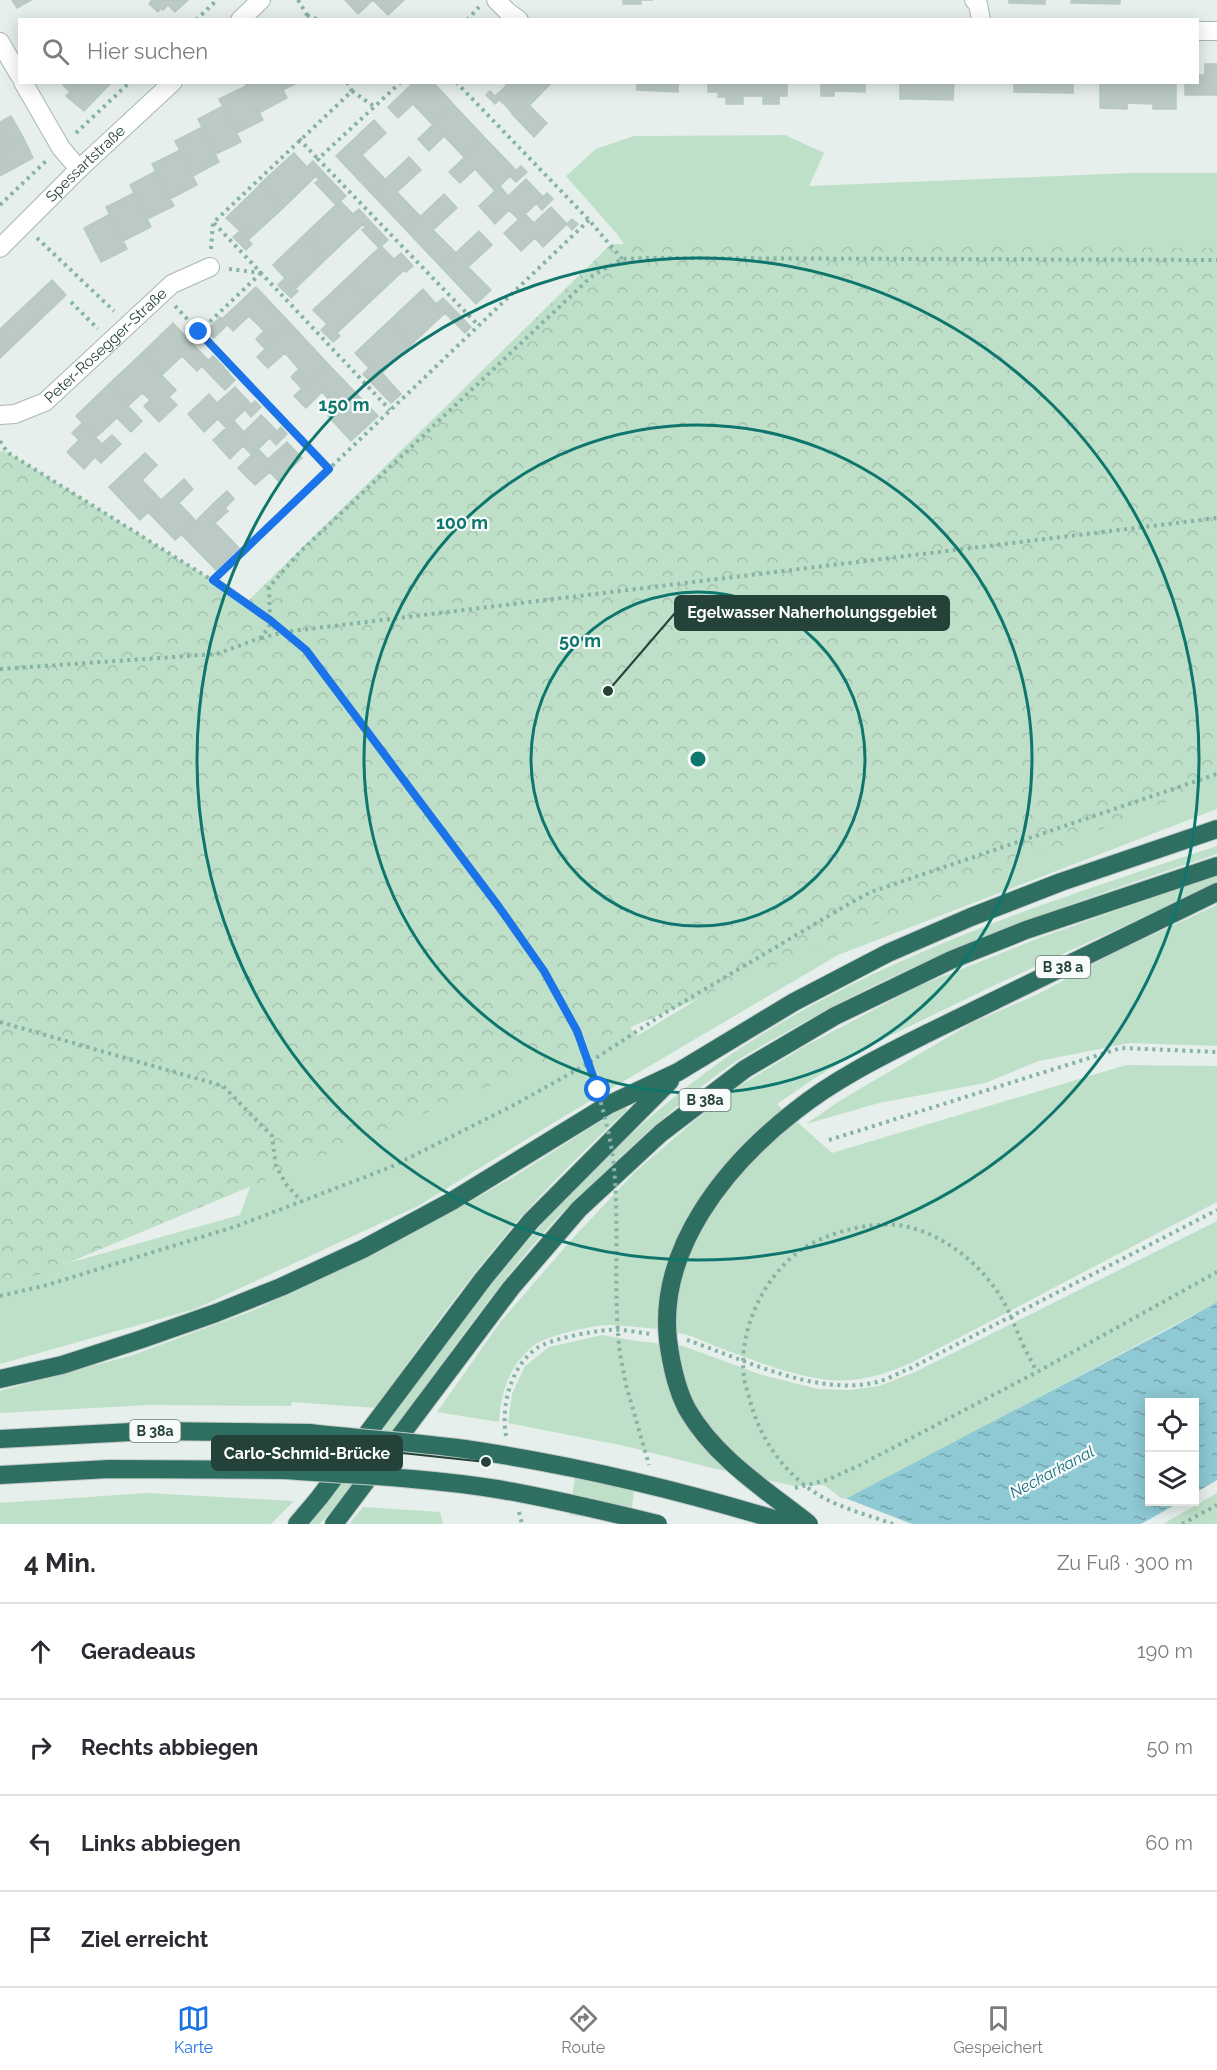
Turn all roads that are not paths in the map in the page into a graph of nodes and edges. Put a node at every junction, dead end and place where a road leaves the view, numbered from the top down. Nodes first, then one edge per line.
1 (261, 0) edge
2 (496, 0) edge
3 (974, 0) edge
4 (242, 18) edge
5 (516, 18) edge
6 (981, 18) edge
7 (1199, 31) edge
8 (1217, 31) edge
9 (0, 42) edge
10 (18, 73) edge
11 (24, 84) edge
12 (170, 84) edge
13 (80, 169) junction
14 (0, 248) edge
15 (210, 267) road end
16 (0, 415) edge
17 (1217, 829) edge
18 (1217, 866) edge
19 (1217, 892) edge
20 (678, 1072) junction
21 (0, 1379) edge
22 (0, 1439) edge
23 (0, 1475) edge
24 (297, 1524) edge
25 (333, 1524) edge
26 (658, 1524) edge
27 (790, 1524) edge
28 (809, 1524) edge

1 - 4 street
2 - 5 street
3 - 6 street
7 - 8 street
9 - 10 street
11 - 13 street
12 - 13 street, Spessartstraße
13 - 14 street, Spessartstraße
15 - 16 street, Peter-Rosegger-Straße
17 - 20 highway, B 38a
18 - 25 highway, B 38a
19 - 28 highway, B 38 a, bridge
20 - 21 highway, B 38a
20 - 24 highway, B 38a
22 - 27 highway, B 38a, bridge
23 - 26 highway, bridge

